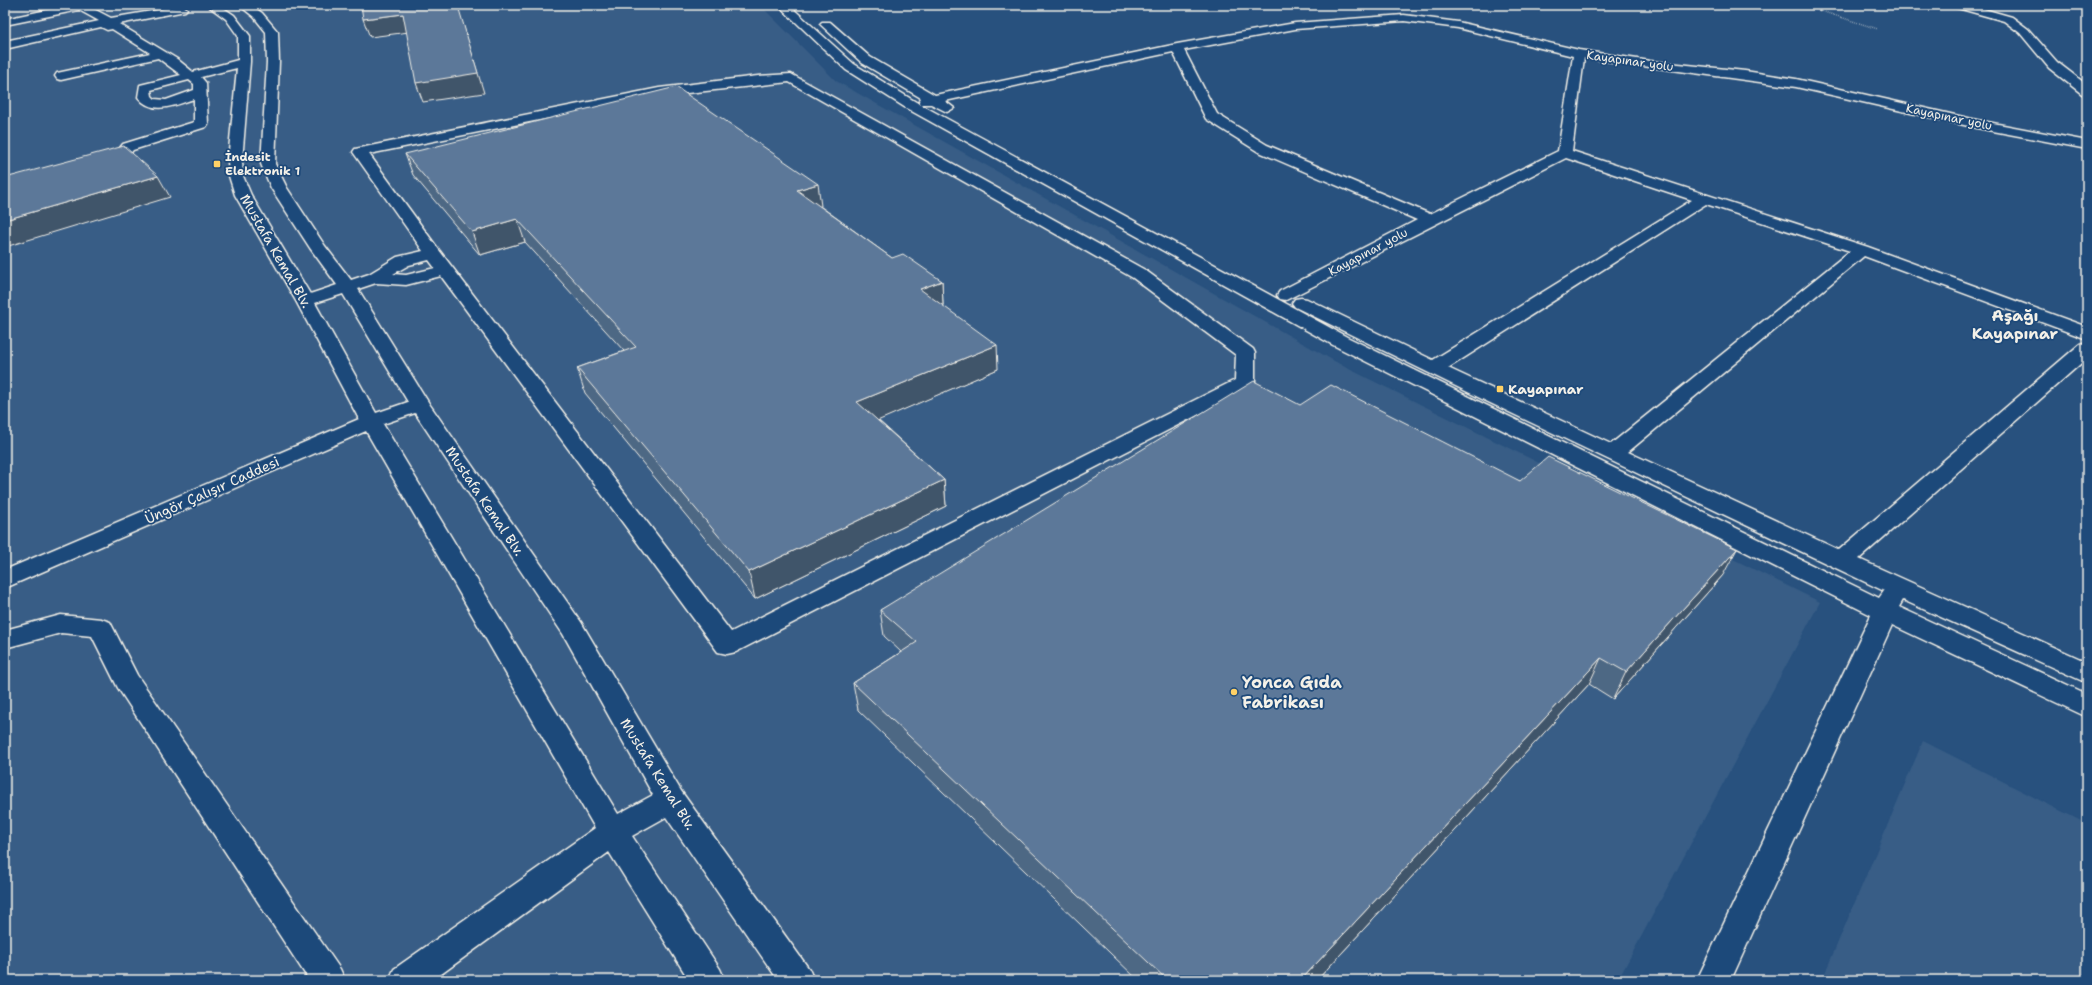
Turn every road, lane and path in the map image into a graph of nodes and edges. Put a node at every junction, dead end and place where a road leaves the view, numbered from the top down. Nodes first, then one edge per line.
1 (212, 5) edge
2 (244, 5) edge
3 (783, 5) edge
4 (804, 5) edge
5 (1802, 5) edge
6 (1958, 5) edge
7 (83, 6) edge
8 (181, 9) dead end
9 (5, 22) edge
10 (109, 22) junction
11 (1878, 29) dead end
12 (65, 40) junction
13 (5, 46) edge
14 (1177, 48) junction
15 (39, 50) dead end
16 (18, 54) dead end
17 (160, 54) junction
18 (1579, 54) junction
19 (5, 57) edge
20 (243, 68) junction
21 (62, 76) dead end
22 (197, 84) junction
23 (2087, 91) edge
24 (932, 100) junction
25 (911, 105) junction
26 (2087, 145) edge
27 (1565, 153) junction
28 (116, 162) edge
29 (1704, 199) junction
30 (1430, 220) junction
31 (1862, 250) junction
32 (433, 254) junction
33 (446, 270) junction
34 (375, 278) junction
35 (348, 288) junction
36 (1286, 295) junction
37 (305, 301) junction
38 (2087, 333) edge
39 (2087, 348) edge
40 (1434, 368) junction
41 (420, 405) junction
42 (371, 421) junction
43 (1614, 453) junction
44 (1842, 561) junction
45 (5, 580) edge
46 (1891, 599) junction
47 (5, 639) edge
48 (2087, 673) edge
49 (2087, 706) edge
50 (671, 800) junction
51 (613, 832) junction
52 (328, 980) edge
53 (406, 980) edge
54 (708, 980) edge
55 (797, 980) edge
56 (1714, 980) edge

1 - 20 street, Mustafa Kemal Blv.
2 - 35 street, Mustafa Kemal Blv.
3 - 25 street
4 - 24 street
5 - 11 path
6 - 23 street
7 - 9 street
7 - 10 street
8 - 10 street
10 - 12 street
10 - 13 street
10 - 17 street
12 - 13 street
12 - 15 street
14 - 18 street
14 - 24 street
14 - 30 street
16 - 19 street
17 - 21 street
17 - 22 street
18 - 26 street, Kayapınar yolu
18 - 27 street, Kayapınar yolu
20 - 22 street
20 - 37 street, Mustafa Kemal Blv.
22 - 28 street
24 - 25 street
24 - 36 street
25 - 46 street
27 - 29 street
27 - 30 street, Kayapınar yolu
29 - 31 street
29 - 40 street
30 - 36 street, Kayapınar yolu
31 - 38 street
31 - 43 street
32 - 33 street
32 - 33 street
32 - 34 street
33 - 34 street
34 - 35 street
35 - 37 street
35 - 41 street, Mustafa Kemal Blv.
36 - 40 street
37 - 42 street, Mustafa Kemal Blv.
39 - 44 street
40 - 43 street
41 - 42 street, Üngör Çalışır Caddesi
41 - 50 street, Mustafa Kemal Blv.
42 - 45 street, Üngör Çalışır Caddesi
42 - 51 street, Mustafa Kemal Blv.
43 - 44 street
44 - 46 street
46 - 48 street
46 - 49 street
46 - 56 street
47 - 52 street
50 - 51 street
50 - 55 street, Mustafa Kemal Blv.
51 - 53 street
51 - 54 street, Mustafa Kemal Blv.

